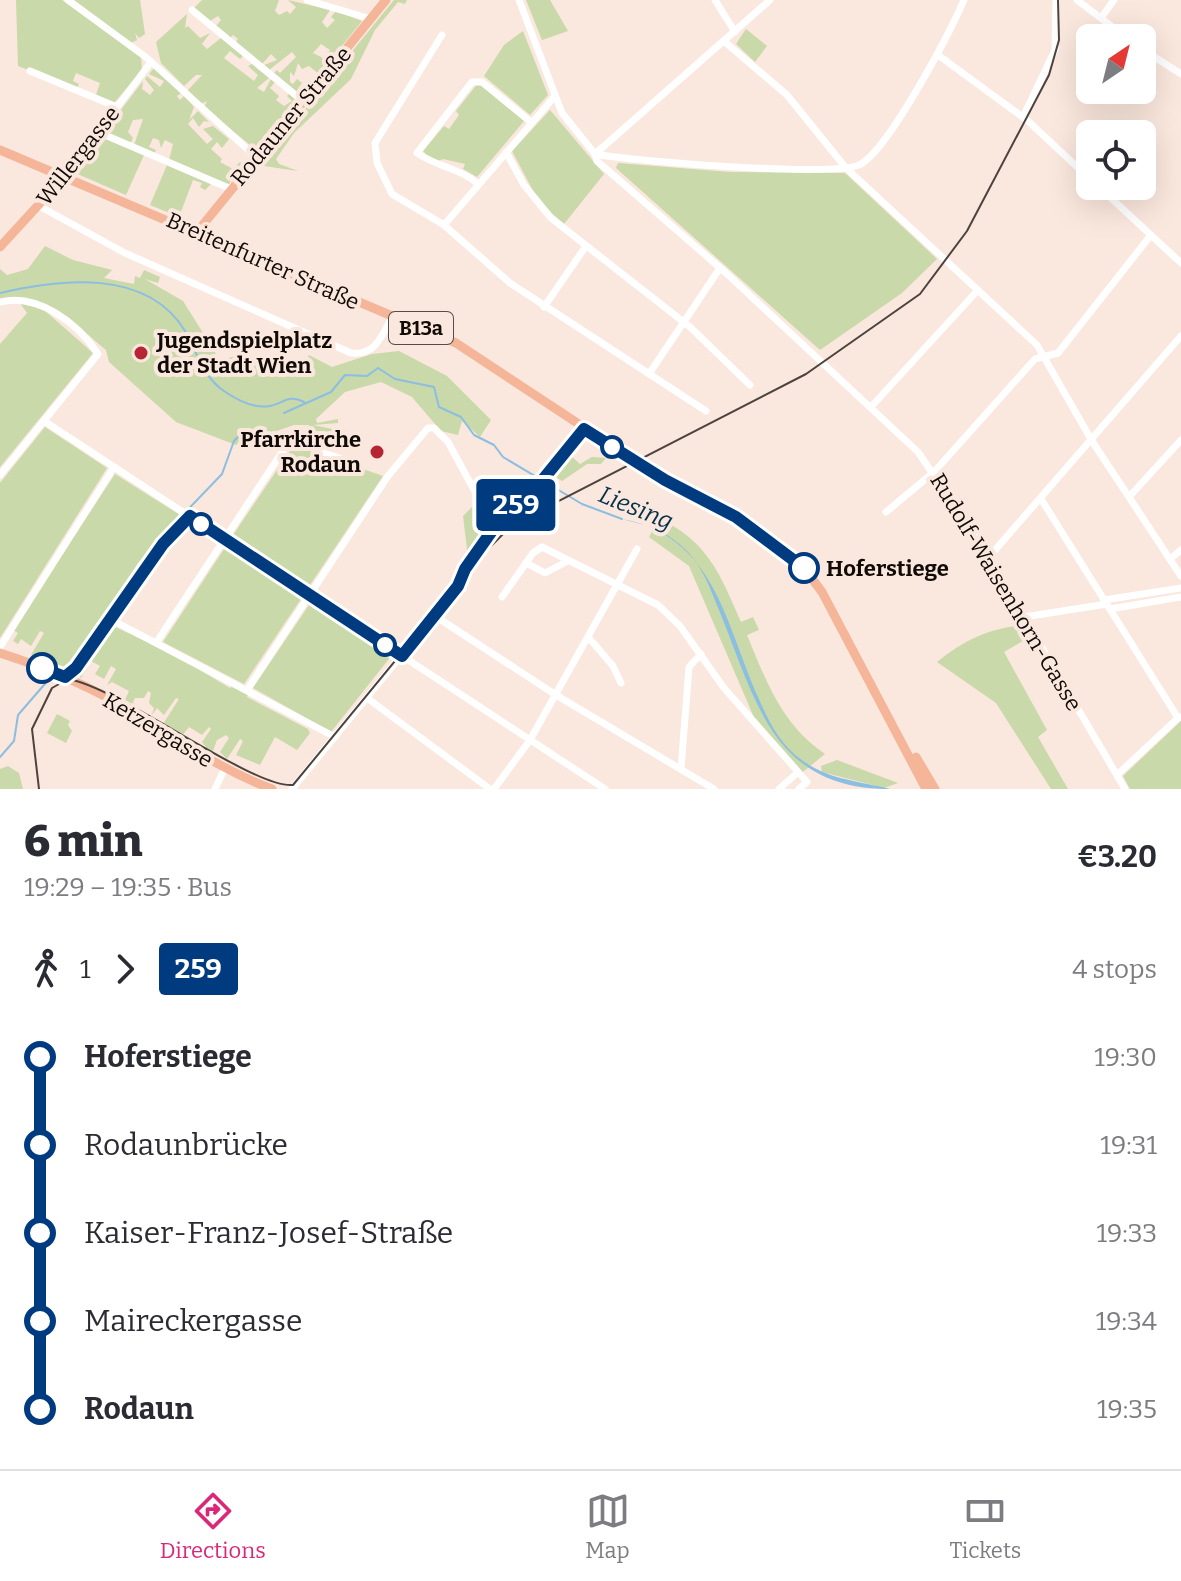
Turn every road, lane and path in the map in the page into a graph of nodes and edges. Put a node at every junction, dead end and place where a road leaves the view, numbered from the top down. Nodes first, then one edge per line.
1 (68, 0) edge
2 (307, 0) edge
3 (386, 0) edge
4 (519, 0) edge
5 (715, 0) edge
6 (770, 0) edge
7 (964, 0) edge
8 (1056, 0) edge
9 (1077, 0) edge
10 (1114, 0) edge
11 (192, 10) dead end
12 (1101, 18) junction
13 (371, 19) junction
14 (1109, 24) edge
15 (735, 32) junction
16 (442, 35) dead end
17 (725, 42) junction
18 (938, 55) junction
19 (1156, 58) edge
20 (151, 62) junction
21 (30, 71) dead end
22 (1181, 74) edge
23 (555, 96) junction
24 (304, 102) junction
25 (117, 107) junction
26 (1023, 117) junction
27 (531, 122) junction
28 (98, 132) junction
29 (0, 150) edge
30 (506, 152) junction
31 (595, 154) junction
32 (257, 158) junction
33 (615, 158) junction
34 (1076, 166) edge
35 (846, 168) junction
36 (610, 171) junction
37 (65, 176) junction
38 (478, 184) junction
39 (231, 189) junction
40 (1113, 200) edge
41 (39, 206) junction
42 (444, 225) junction
43 (197, 232) junction
44 (1151, 235) junction
45 (586, 246) junction
46 (0, 247) edge
47 (1181, 263) edge
48 (720, 268) junction
49 (978, 290) junction
50 (0, 302) edge
51 (544, 307) junction
52 (392, 317) junction
53 (683, 322) junction
54 (1181, 336) edge
55 (1044, 355) junction
56 (649, 374) junction
57 (750, 385) dead end
58 (871, 407) junction
59 (706, 411) dead end
60 (44, 421) junction
61 (584, 429) junction
62 (1181, 440) edge
63 (1092, 441) junction
64 (339, 458) dead end
65 (114, 467) junction
66 (934, 472) junction
67 (0, 475) edge
68 (1129, 497) junction
69 (1041, 499) junction
70 (886, 512) dead end
71 (186, 514) junction
72 (501, 518) junction
73 (225, 539) junction
74 (637, 549) dead end
75 (1181, 550) edge
76 (989, 557) junction
77 (1170, 559) junction
78 (566, 562) junction
79 (526, 563) junction
80 (1181, 576) edge
81 (618, 585) junction
82 (1181, 588) edge
83 (310, 595) junction
84 (502, 597) dead end
85 (1181, 597) edge
86 (1107, 604) junction
87 (435, 616) junction
88 (1024, 617) junction
89 (110, 619) junction
90 (589, 638) junction
91 (156, 643) junction
92 (0, 650) edge
93 (701, 654) junction
94 (402, 656) junction
95 (65, 677) junction
96 (621, 683) dead end
97 (247, 690) junction
98 (556, 695) junction
99 (367, 698) junction
100 (1180, 716) edge
101 (897, 731) junction
102 (335, 737) junction
103 (530, 740) junction
104 (681, 769) junction
105 (224, 770) junction
106 (797, 773) junction
107 (1117, 775) junction
108 (215, 789) edge
109 (272, 789) edge
110 (292, 789) edge
111 (492, 789) edge
112 (605, 789) edge
113 (714, 789) edge
114 (779, 789) edge
115 (799, 789) edge
116 (926, 789) edge
117 (935, 789) edge
118 (1125, 789) edge

1 - 20 street
2 - 13 street
3 - 13 main road, Rodauner Straße
4 - 23 street
5 - 15 street
6 - 15 street
7 - 18 street
8 - 26 street
9 - 12 street
10 - 12 street
11 - 24 street
12 - 14 street
13 - 24 main road, Rodauner Straße
15 - 17 street
16 - 42 street
17 - 31 street
17 - 35 street
18 - 26 street
18 - 35 street
19 - 22 street
20 - 25 street, Willergasse
20 - 32 street
21 - 25 street
23 - 27 street
23 - 31 street
24 - 32 main road, Rodauner Straße
25 - 28 street, Willergasse
26 - 34 street
27 - 30 street
27 - 38 street
28 - 37 street, Willergasse
28 - 39 street
29 - 37 main road, Breitenfurter Straße
30 - 38 street
30 - 45 street
31 - 33 street
31 - 36 street
32 - 39 main road, Rodauner Straße
33 - 35 street
33 - 36 street
35 - 49 street
36 - 48 street
37 - 41 main road, Willergasse
37 - 43 main road, Breitenfurter Straße / B13a
38 - 42 street
39 - 43 main road, Rodauner Straße
40 - 44 street
41 - 46 main road, Willergasse
41 - 52 street
42 - 51 street
43 - 52 main road, Breitenfurter Straße / B13a
44 - 47 street
44 - 55 street
45 - 51 street
45 - 53 street
48 - 53 street
48 - 58 street, Rudolf-Waisenhorn-Gasse
49 - 55 street
49 - 58 street
50 - 60 street
51 - 56 street
52 - 61 main road, Breitenfurter Straße / B13a
53 - 56 street
53 - 57 street
54 - 63 street
55 - 63 street
55 - 66 street
56 - 59 street
58 - 66 street, Rudolf-Waisenhorn-Gasse
60 - 65 street
60 - 67 street
61 - 72 street
61 - 101 main road, Breitenfurter Straße / B13a
62 - 68 street
63 - 68 street
63 - 69 street
64 - 73 street
65 - 71 street
65 - 92 street
66 - 70 street
66 - 76 street, Rudolf-Waisenhorn-Gasse
68 - 77 street
69 - 76 street
69 - 86 street
71 - 73 street
71 - 89 street
72 - 83 street
72 - 87 street
73 - 83 street
73 - 91 street
74 - 81 street
75 - 77 street
76 - 88 street, Rudolf-Waisenhorn-Gasse
77 - 80 street
78 - 79 street
78 - 79 street
78 - 81 street
79 - 84 street
81 - 90 street
81 - 93 street
82 - 86 street
83 - 94 street
83 - 97 street
85 - 86 street
86 - 88 street
86 - 100 street
87 - 94 street
87 - 98 street
88 - 107 street, Rudolf-Waisenhorn-Gasse
89 - 91 street
89 - 95 street
90 - 96 street
90 - 98 street
91 - 97 street
92 - 95 main road, Ketzergasse
93 - 104 street
93 - 106 street
94 - 99 street
94 - 103 street
95 - 105 main road, Ketzergasse
97 - 102 street
98 - 103 street
98 - 104 street
99 - 102 street
99 - 111 street
100 - 107 street
101 - 116 main road, Breitenfurter Straße / B13a
101 - 117 main road, Breitenfurter Straße / B13a
102 - 110 street
103 - 111 street
103 - 112 street
104 - 113 street
105 - 108 street
105 - 109 main road, Ketzergasse
106 - 114 street
106 - 115 street
107 - 118 street, Rudolf-Waisenhorn-Gasse

